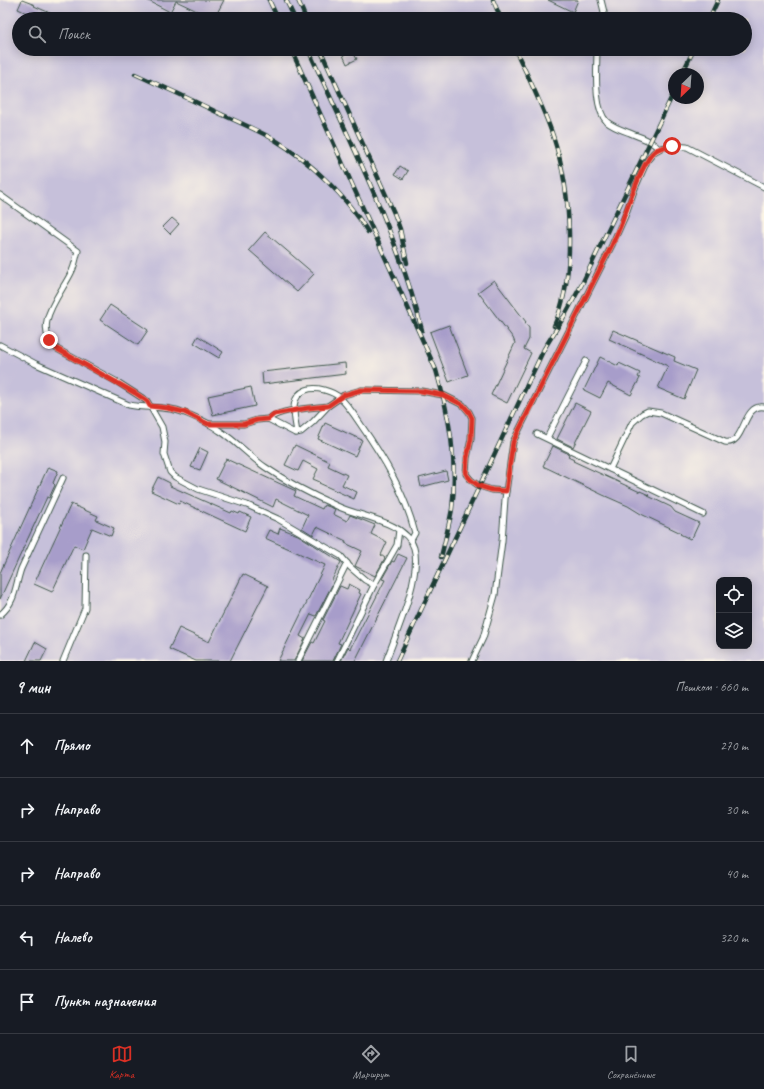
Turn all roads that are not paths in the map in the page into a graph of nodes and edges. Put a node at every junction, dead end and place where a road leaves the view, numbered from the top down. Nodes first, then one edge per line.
1 (601, 0) edge
2 (604, 12) edge
3 (597, 56) edge
4 (659, 149) junction
5 (764, 187) edge
6 (0, 195) edge
7 (0, 345) edge
8 (586, 361) dead end
9 (340, 398) junction
10 (150, 406) junction
11 (328, 406) junction
12 (764, 407) edge
13 (294, 411) junction
14 (268, 419) junction
15 (208, 424) junction
16 (297, 433) junction
17 (537, 434) dead end
18 (547, 438) junction
19 (610, 469) junction
20 (63, 478) dead end
21 (506, 491) junction
22 (703, 514) dead end
23 (399, 530) junction
24 (411, 540) junction
25 (86, 555) dead end
26 (347, 563) junction
27 (374, 585) junction
28 (0, 615) edge
29 (63, 661) edge
30 (298, 661) edge
31 (337, 661) edge
32 (386, 661) edge
33 (472, 661) edge

1 - 2 lane
3 - 4 lane
4 - 5 lane
4 - 21 lane
6 - 10 lane
7 - 10 lane
8 - 18 lane
9 - 11 lane
9 - 13 lane
9 - 21 lane
9 - 24 lane
10 - 15 lane
10 - 26 lane
11 - 13 lane
11 - 16 lane
12 - 19 lane
13 - 14 lane
13 - 16 lane
14 - 15 lane
14 - 16 lane
15 - 23 lane
17 - 18 lane
18 - 19 lane
19 - 22 lane
20 - 28 lane
21 - 33 lane
23 - 24 lane
23 - 27 lane
24 - 32 lane
25 - 29 lane
26 - 27 lane
26 - 30 lane
27 - 31 lane

